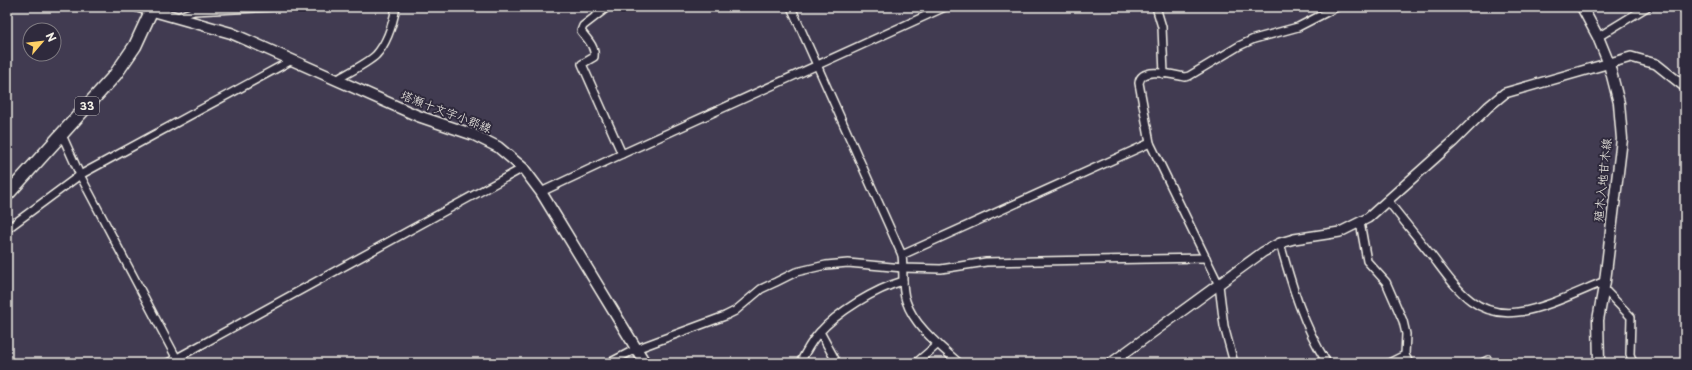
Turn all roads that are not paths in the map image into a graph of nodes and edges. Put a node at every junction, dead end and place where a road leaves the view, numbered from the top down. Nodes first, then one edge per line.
1 (139, 7) edge
2 (274, 7) edge
3 (396, 7) edge
4 (604, 7) edge
5 (791, 7) edge
6 (945, 7) edge
7 (1156, 7) edge
8 (1337, 7) edge
9 (1582, 7) edge
10 (1647, 7) edge
11 (153, 9) edge
12 (176, 17) junction
13 (1598, 37) junction
14 (292, 60) junction
15 (1609, 64) junction
16 (818, 65) junction
17 (1164, 74) junction
18 (336, 80) junction
19 (1685, 87) edge
20 (62, 135) junction
21 (1150, 143) junction
22 (622, 154) junction
23 (523, 168) junction
24 (80, 175) junction
25 (541, 192) junction
26 (7, 195) edge
27 (1388, 201) junction
28 (1360, 222) junction
29 (7, 229) edge
30 (1280, 243) junction
31 (902, 255) junction
32 (1206, 258) junction
33 (903, 268) junction
34 (903, 281) junction
35 (1219, 285) junction
36 (1604, 285) junction
37 (820, 332) junction
38 (938, 344) junction
39 (636, 349) junction
40 (1405, 354) junction
41 (177, 361) edge
42 (168, 363) edge
43 (609, 363) edge
44 (645, 363) edge
45 (800, 363) edge
46 (837, 363) edge
47 (916, 363) edge
48 (959, 363) edge
49 (1111, 363) edge
50 (1234, 363) edge
51 (1327, 363) edge
52 (1389, 363) edge
53 (1409, 363) edge
54 (1598, 363) edge
55 (1633, 363) edge

1 - 11 main road, 塔瀬十文字小郡線
2 - 12 street
3 - 18 street
4 - 22 street
5 - 16 street
6 - 16 street
7 - 17 street
8 - 17 street
9 - 13 main road, 殖木入地甘木線
10 - 13 street
11 - 12 main road, 塔瀬十文字小郡線
11 - 20 main road, 33
12 - 14 main road, 塔瀬十文字小郡線
13 - 15 main road, 殖木入地甘木線
14 - 18 main road, 塔瀬十文字小郡線
14 - 24 street
15 - 19 street
15 - 27 street
15 - 36 main road, 殖木入地甘木線
16 - 22 street
16 - 31 street
17 - 21 street
18 - 23 main road, 塔瀬十文字小郡線
20 - 24 street
20 - 26 main road, 33
21 - 31 street
21 - 32 street
22 - 25 street
23 - 25 main road, 塔瀬十文字小郡線
23 - 41 street
24 - 29 street
24 - 41 street
25 - 39 main road, 塔瀬十文字小郡線
27 - 28 street
27 - 36 street
28 - 30 street
28 - 40 street
30 - 35 street
30 - 51 street
31 - 33 street
32 - 33 street
32 - 35 street
33 - 34 street
33 - 39 street
34 - 37 street
34 - 38 street
35 - 49 street
35 - 50 street
36 - 54 main road, 殖木入地甘木線
36 - 55 street
37 - 45 street
37 - 46 street
38 - 47 street
38 - 48 street
39 - 43 street
39 - 44 main road, 塔瀬十文字小郡線
40 - 52 street
40 - 53 street
41 - 42 street

